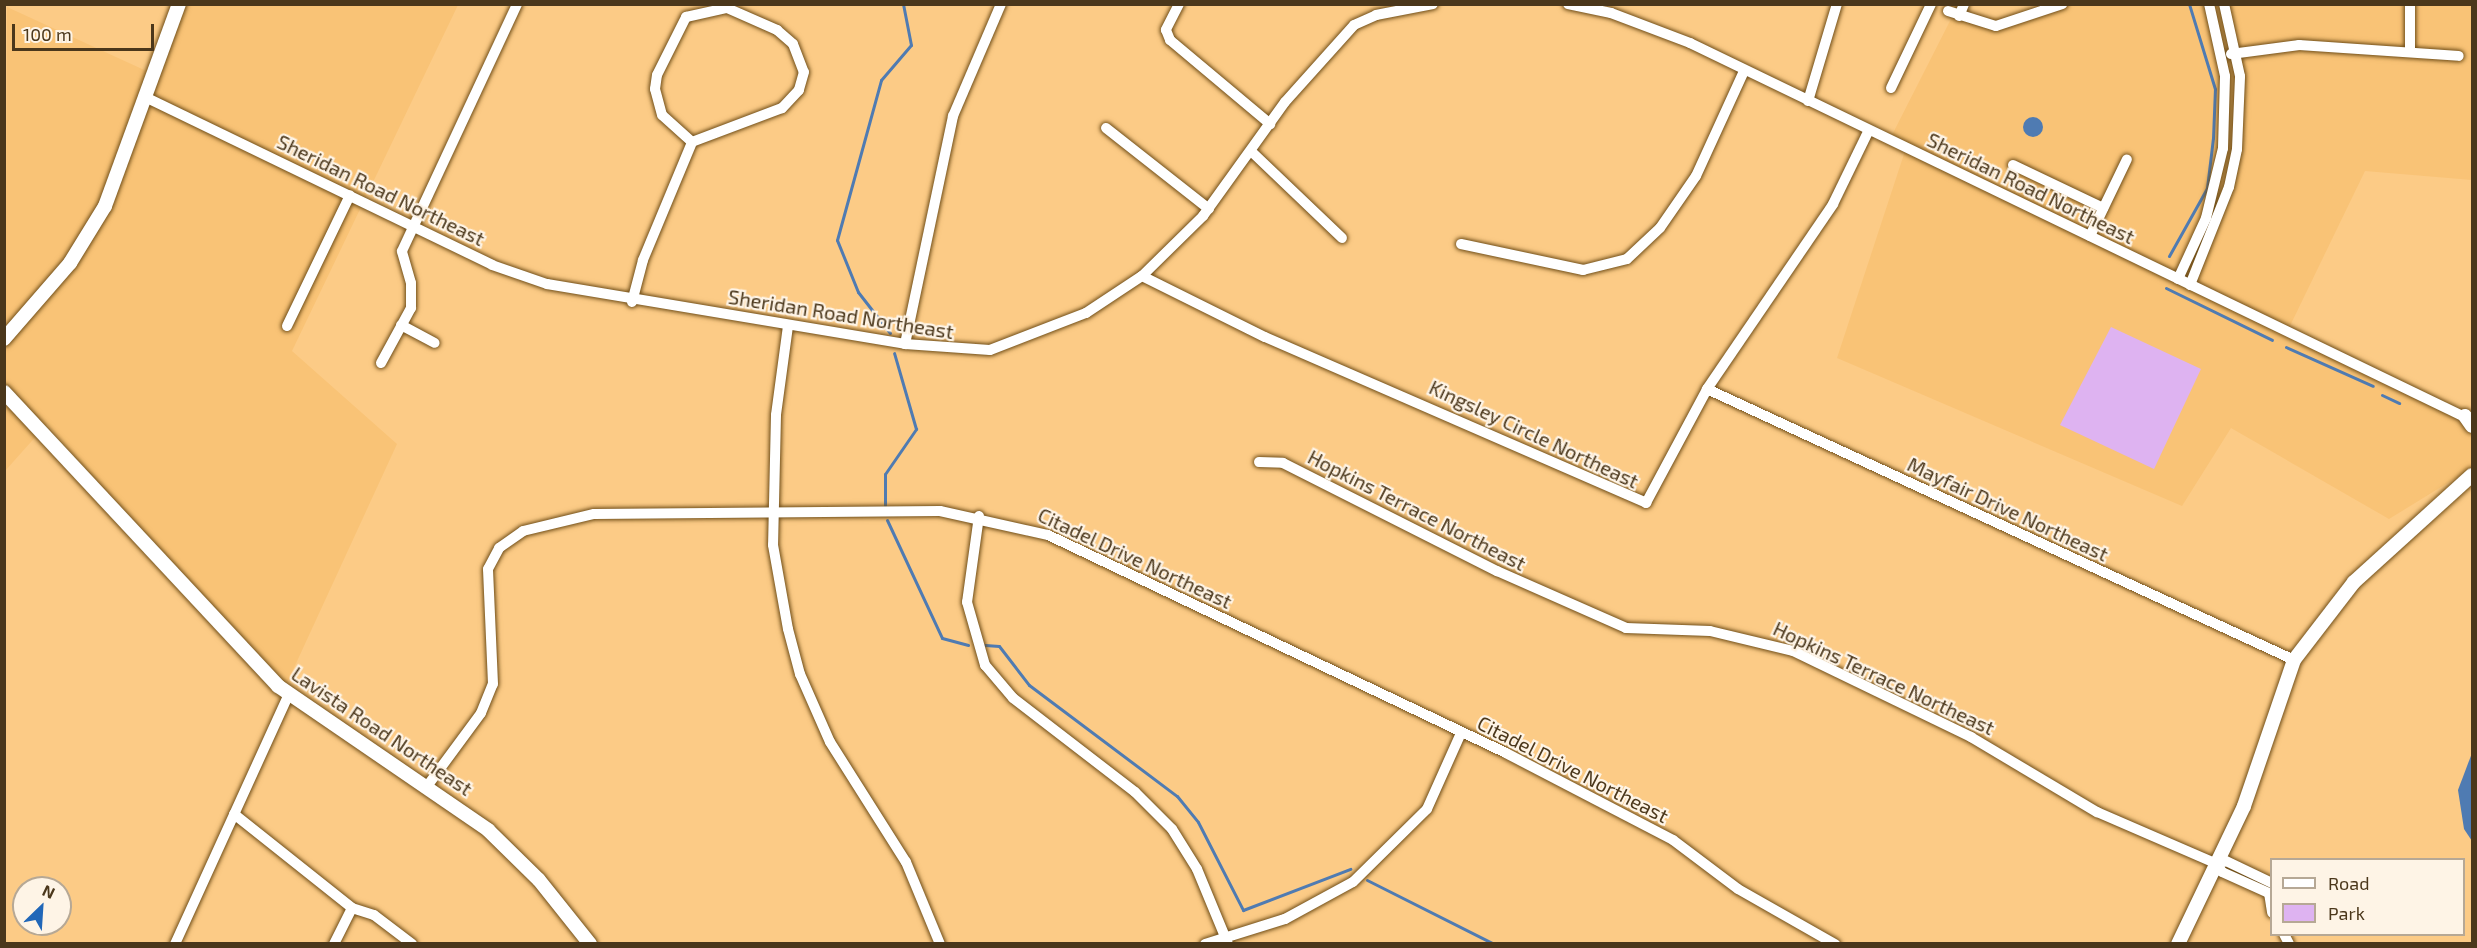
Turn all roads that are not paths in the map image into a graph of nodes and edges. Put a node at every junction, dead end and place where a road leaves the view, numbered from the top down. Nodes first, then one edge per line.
1 (179, 4) edge
2 (517, 4) edge
3 (1002, 4) edge
4 (1179, 4) edge
5 (1433, 4) edge
6 (1568, 4) edge
7 (1837, 4) edge
8 (1931, 4) edge
9 (1964, 4) edge
10 (2062, 4) edge
11 (2224, 4) edge
12 (2410, 4) edge
13 (2210, 7) edge
14 (1378, 10) edge
15 (1947, 11) dead end
16 (1959, 16) junction
17 (2410, 50) junction
18 (2235, 53) junction
19 (2222, 55) junction
20 (2459, 56) dead end
21 (1744, 71) junction
22 (1891, 88) dead end
23 (147, 99) junction
24 (1808, 101) junction
25 (1270, 124) junction
26 (1106, 128) dead end
27 (1869, 130) junction
28 (692, 142) junction
29 (1253, 153) junction
30 (2127, 159) dead end
31 (2013, 165) dead end
32 (350, 195) junction
33 (2103, 208) junction
34 (1209, 209) junction
35 (411, 225) junction
36 (2090, 236) junction
37 (1342, 238) dead end
38 (1461, 244) dead end
39 (1142, 276) junction
40 (2178, 279) junction
41 (2190, 285) junction
42 (632, 302) junction
43 (401, 325) junction
44 (287, 326) dead end
45 (788, 326) junction
46 (4, 339) edge
47 (435, 343) dead end
48 (905, 344) junction
49 (381, 363) dead end
50 (1707, 389) junction
51 (4, 392) edge
52 (2471, 420) edge
53 (1258, 462) dead end
54 (2471, 475) edge
55 (774, 512) junction
56 (980, 516) junction
57 (2294, 660) junction
58 (289, 694) junction
59 (1461, 733) junction
60 (428, 785) junction
61 (234, 814) junction
62 (2217, 864) junction
63 (2270, 888) edge
64 (352, 908) junction
65 (1227, 940) edge
66 (175, 944) edge
67 (334, 944) edge
68 (412, 944) edge
69 (590, 944) edge
70 (940, 944) edge
71 (1205, 944) edge
72 (1835, 944) edge
73 (2178, 944) edge

1 - 23 main road
2 - 35 street
3 - 48 street
4 - 25 street
5 - 14 street, Sheridan Road Northeast
6 - 21 street, Sheridan Road Northeast
7 - 24 street
8 - 22 street
9 - 16 street
10 - 16 street
11 - 18 street
12 - 17 street
13 - 19 street
14 - 25 street, Sheridan Road Northeast
15 - 16 street
17 - 18 street
17 - 20 street
18 - 19 street
18 - 41 street
19 - 40 street
21 - 24 street, Sheridan Road Northeast
21 - 38 street
23 - 32 street, Sheridan Road Northeast
23 - 46 main road
24 - 27 street, Sheridan Road Northeast
25 - 29 street, Sheridan Road Northeast
26 - 34 street
27 - 36 street, Sheridan Road Northeast
27 - 50 street, Kingsley Circle Northeast
28 - 28 street
28 - 42 street
29 - 34 street, Sheridan Road Northeast
29 - 37 street
30 - 33 street
31 - 33 street
32 - 35 street, Sheridan Road Northeast
32 - 44 street
33 - 36 street
34 - 39 street, Sheridan Road Northeast
35 - 42 street, Sheridan Road Northeast
35 - 43 street
36 - 40 street, Sheridan Road Northeast
39 - 48 street, Sheridan Road Northeast
39 - 50 street, Kingsley Circle Northeast
40 - 41 street, Sheridan Road Northeast
41 - 52 street, Sheridan Road Northeast
42 - 45 street, Sheridan Road Northeast
43 - 47 street
43 - 49 street
45 - 48 street, Sheridan Road Northeast
45 - 55 street
50 - 57 street, Mayfair Drive Northeast
51 - 58 main road, Lavista Road Northeast
53 - 62 street, Hopkins Terrace Northeast
54 - 57 main road
55 - 56 street, Citadel Drive Northeast
55 - 60 street, Citadel Drive Northeast
55 - 70 street
56 - 59 street, Citadel Drive Northeast
56 - 65 street
57 - 62 main road
58 - 60 main road, Lavista Road Northeast
58 - 61 street
59 - 65 street
59 - 72 street, Citadel Drive Northeast
60 - 69 main road, Lavista Road Northeast
61 - 64 street
61 - 66 street
62 - 63 street, Hopkins Terrace Northeast
62 - 73 main road
64 - 67 street
64 - 68 street
65 - 71 street

